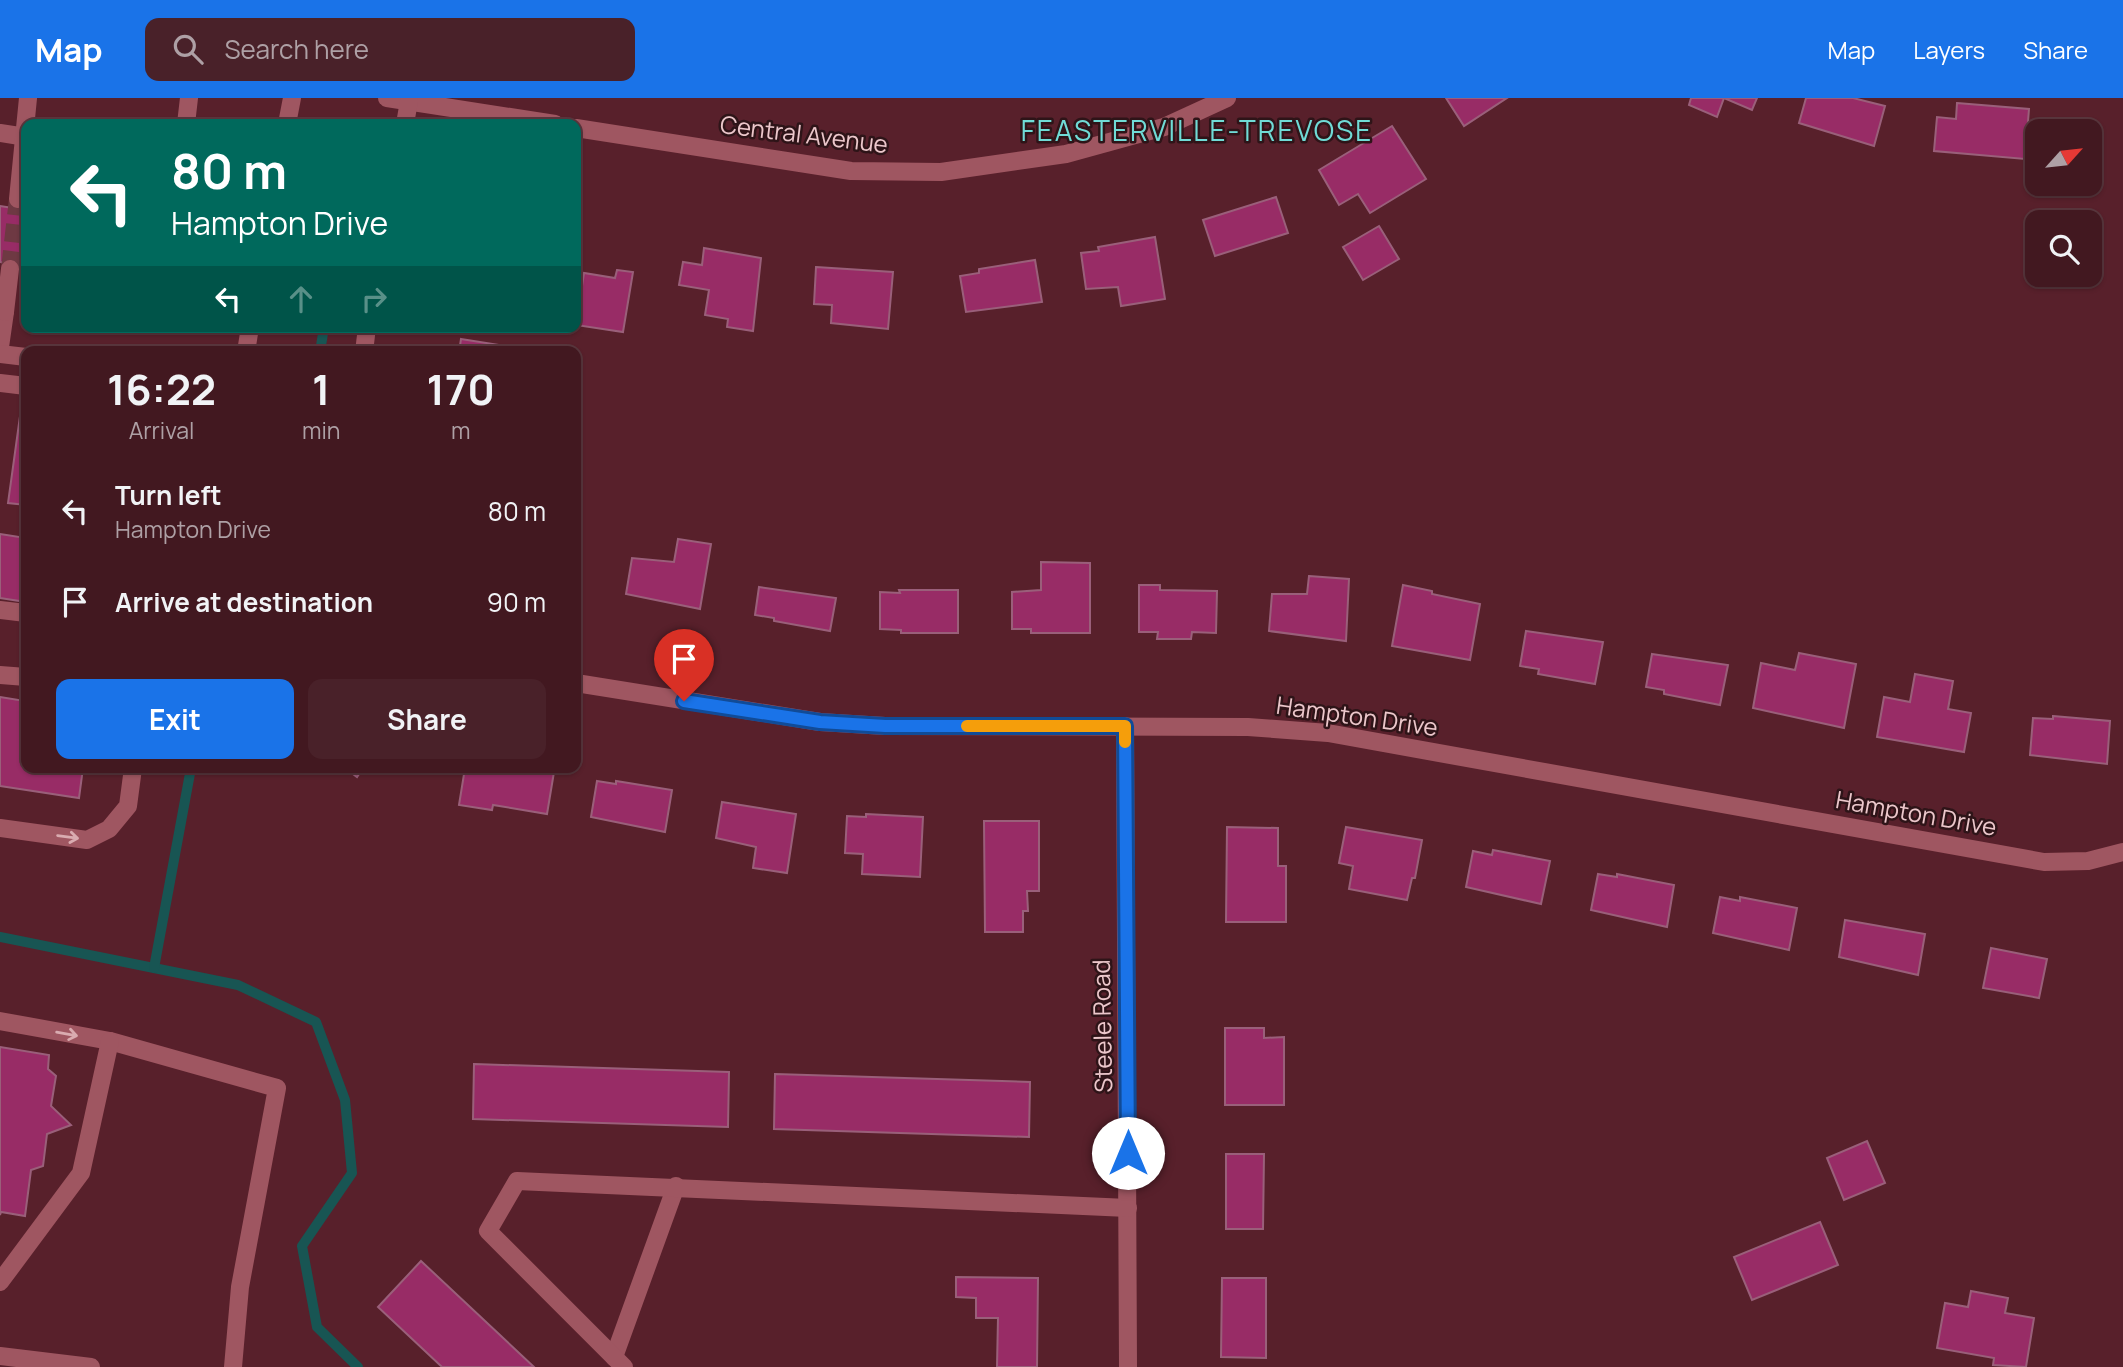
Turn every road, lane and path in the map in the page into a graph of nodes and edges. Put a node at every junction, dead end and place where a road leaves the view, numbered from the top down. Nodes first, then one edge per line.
1 (28, 98) edge
2 (189, 98) edge
3 (292, 98) edge
4 (387, 98) edge
5 (1227, 98) edge
6 (409, 101) junction
7 (431, 101) edge
8 (26, 119) edge
9 (187, 119) edge
10 (288, 119) edge
11 (406, 119) edge
12 (528, 119) edge
13 (581, 129) edge
14 (0, 133) edge
15 (21, 136) edge
16 (21, 172) edge
17 (18, 199) tunnel mouth
18 (10, 269) tunnel mouth
19 (2, 312) edge
20 (0, 347) edge
21 (0, 354) edge
22 (21, 356) edge
23 (0, 383) edge
24 (21, 385) edge
25 (0, 610) edge
26 (21, 612) edge
27 (0, 675) edge
28 (21, 677) edge
29 (581, 684) edge
30 (1125, 726) junction
31 (132, 773) edge
32 (0, 828) edge
33 (2123, 852) edge
34 (0, 1021) edge
35 (110, 1041) junction
36 (676, 1186) junction
37 (1128, 1208) junction
38 (0, 1282) edge
39 (0, 1356) edge
40 (619, 1362) edge
41 (90, 1367) edge
42 (233, 1367) edge
43 (1128, 1367) edge

1 - 8 street
2 - 9 street
3 - 10 street
4 - 6 street
5 - 13 street, Central Avenue
6 - 7 street
6 - 11 street
7 - 12 street
14 - 15 street
16 - 17 street
18 - 19 street
19 - 20 street
21 - 22 street
23 - 24 street
25 - 26 street
27 - 28 street
29 - 30 street, Hampton Drive
30 - 33 street, Hampton Drive
30 - 37 street, Steele Road
32 -> 31 street
34 -> 35 street
35 - 38 street
35 - 42 street
36 - 37 street
36 - 40 street
36 - 40 street
37 - 43 street, Steele Road
39 - 41 street

